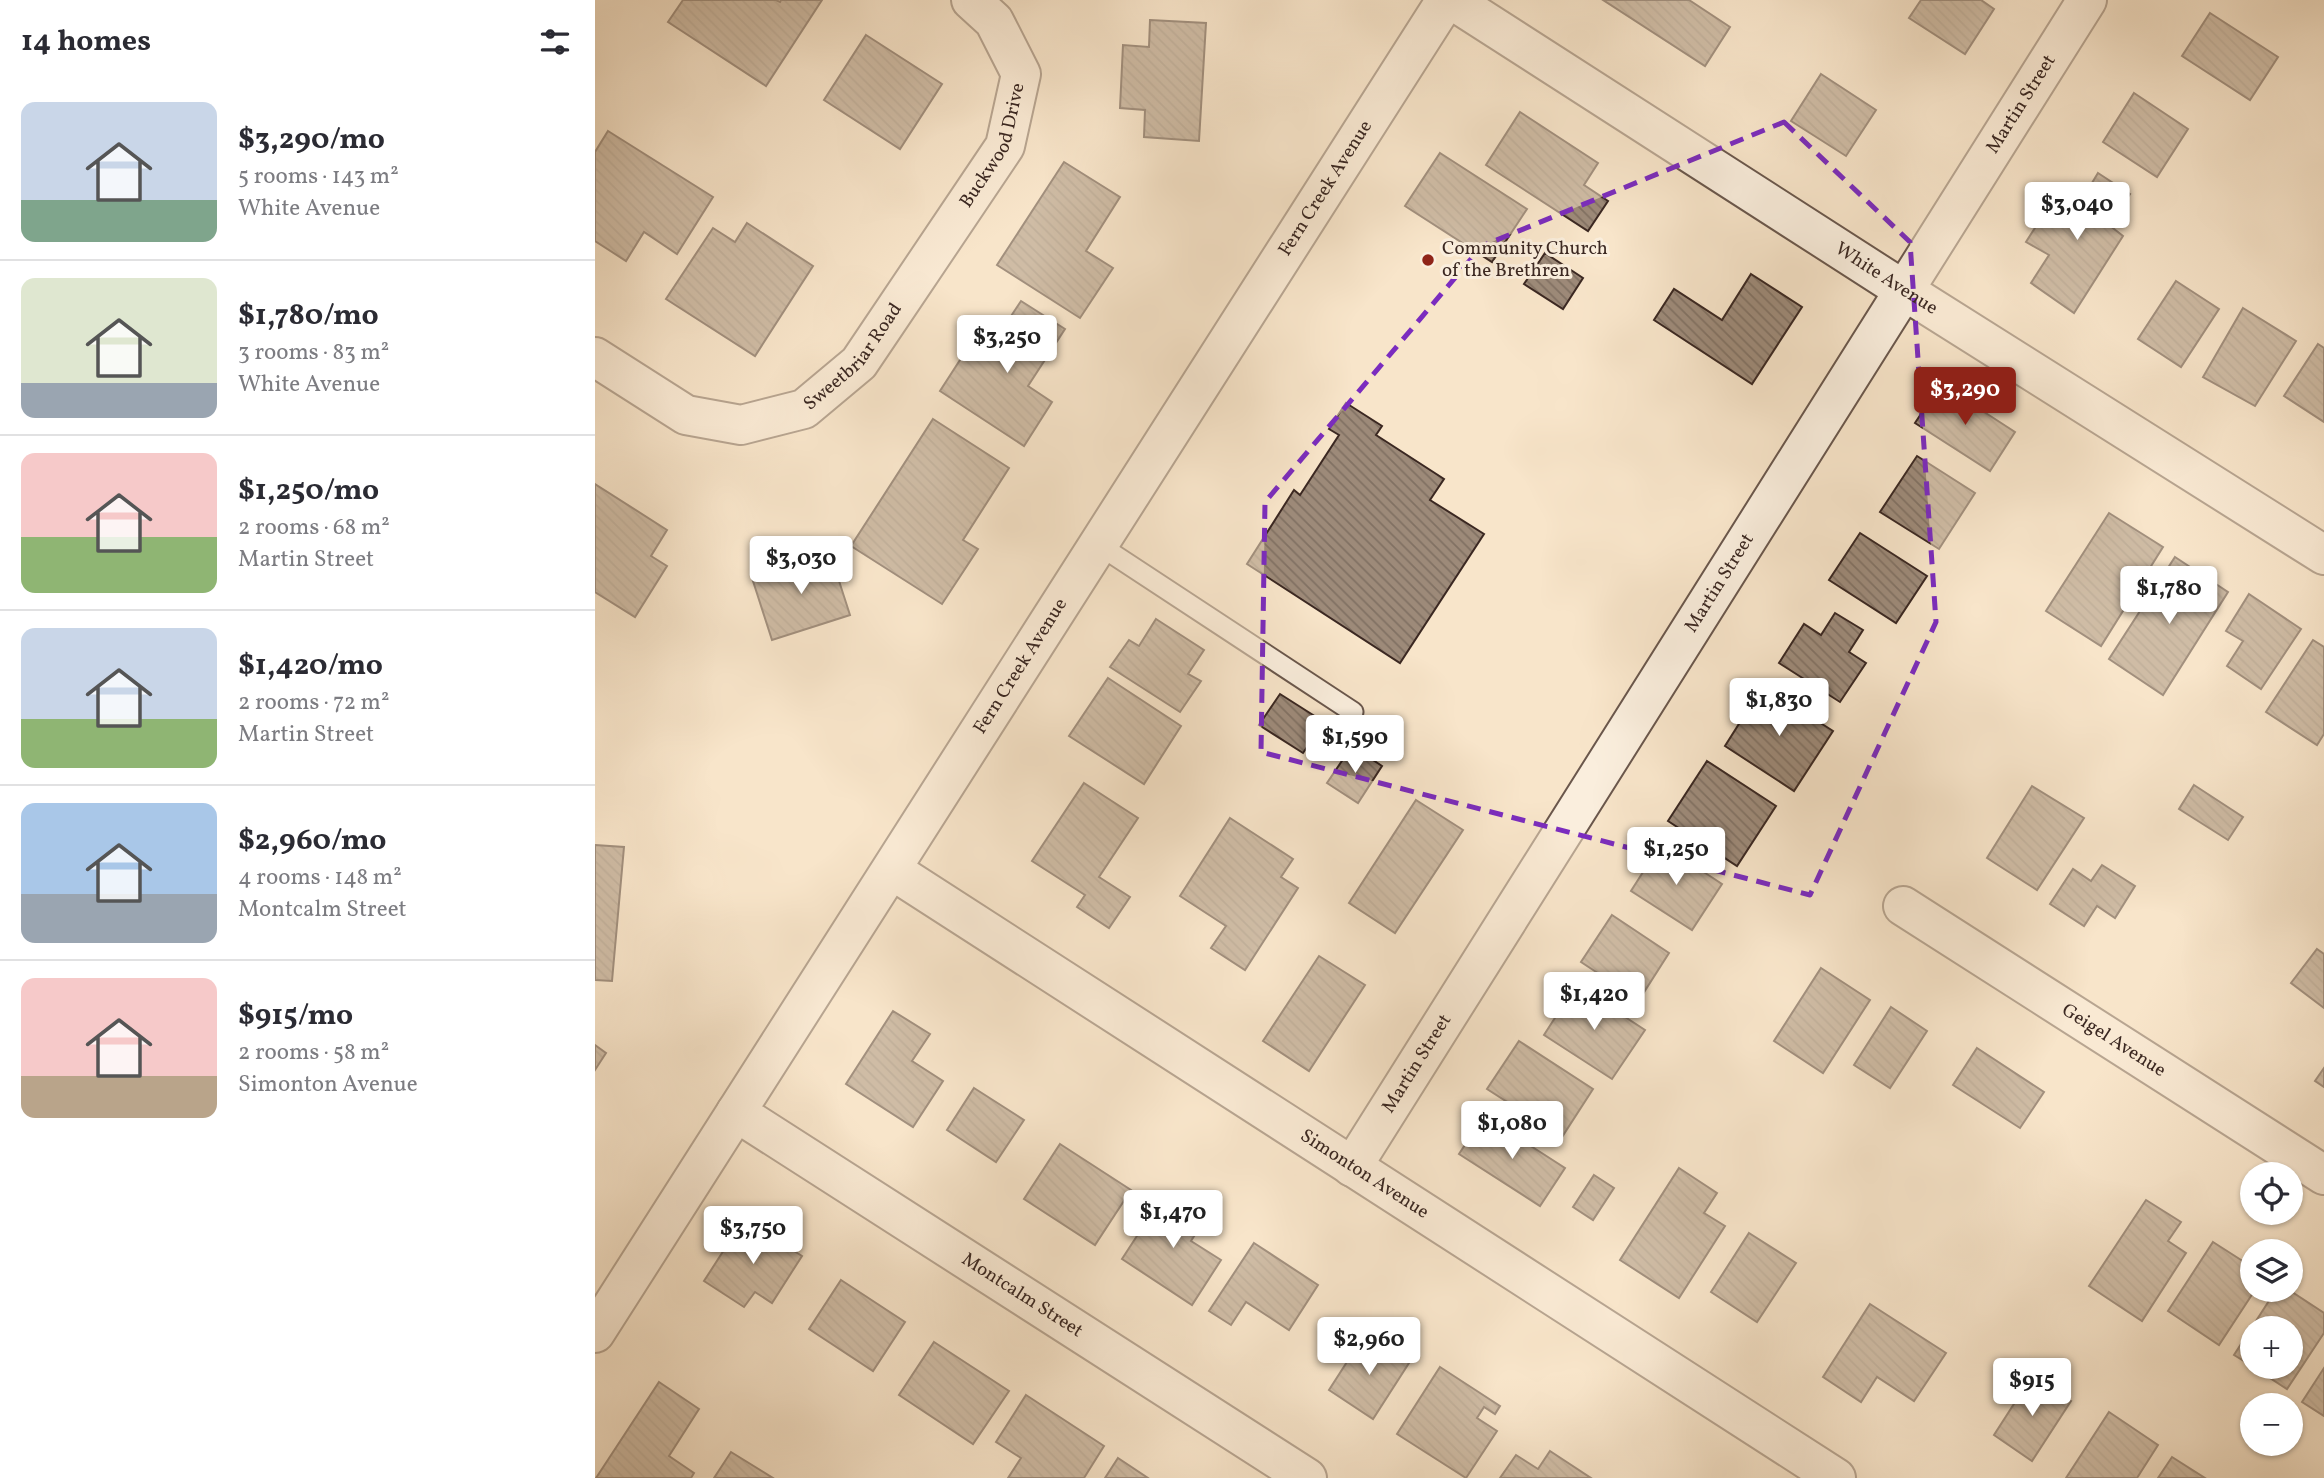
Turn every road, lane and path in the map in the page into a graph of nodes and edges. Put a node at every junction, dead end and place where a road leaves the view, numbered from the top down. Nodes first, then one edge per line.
1 (971, 0) edge
2 (1446, 0) edge
3 (1452, 0) edge
4 (2087, 0) edge
5 (933, 253) joint
6 (1905, 290) junction
7 (595, 357) edge
8 (1098, 545) junction
9 (2324, 555) edge
10 (1353, 712) dead end
11 (892, 870) junction
12 (1903, 906) dead end
13 (736, 1112) junction
14 (1352, 1167) junction
15 (2324, 1175) edge
16 (595, 1332) edge
17 (1307, 1478) edge
18 (1836, 1478) edge

1 - 5 street, Buckwood Drive
2 - 8 street, Fern Creek Avenue
3 - 6 street, White Avenue
4 - 6 street, Martin Street
5 - 7 street, Sweetbriar Road
6 - 9 street, White Avenue
6 - 14 street, Martin Street
8 - 10 lane
8 - 11 street, Fern Creek Avenue
11 - 13 street, Fern Creek Avenue
11 - 14 street, Simonton Avenue
12 - 15 street, Geigel Avenue
13 - 16 street, Fern Creek Avenue
13 - 17 street, Montcalm Street
14 - 18 street, Simonton Avenue

